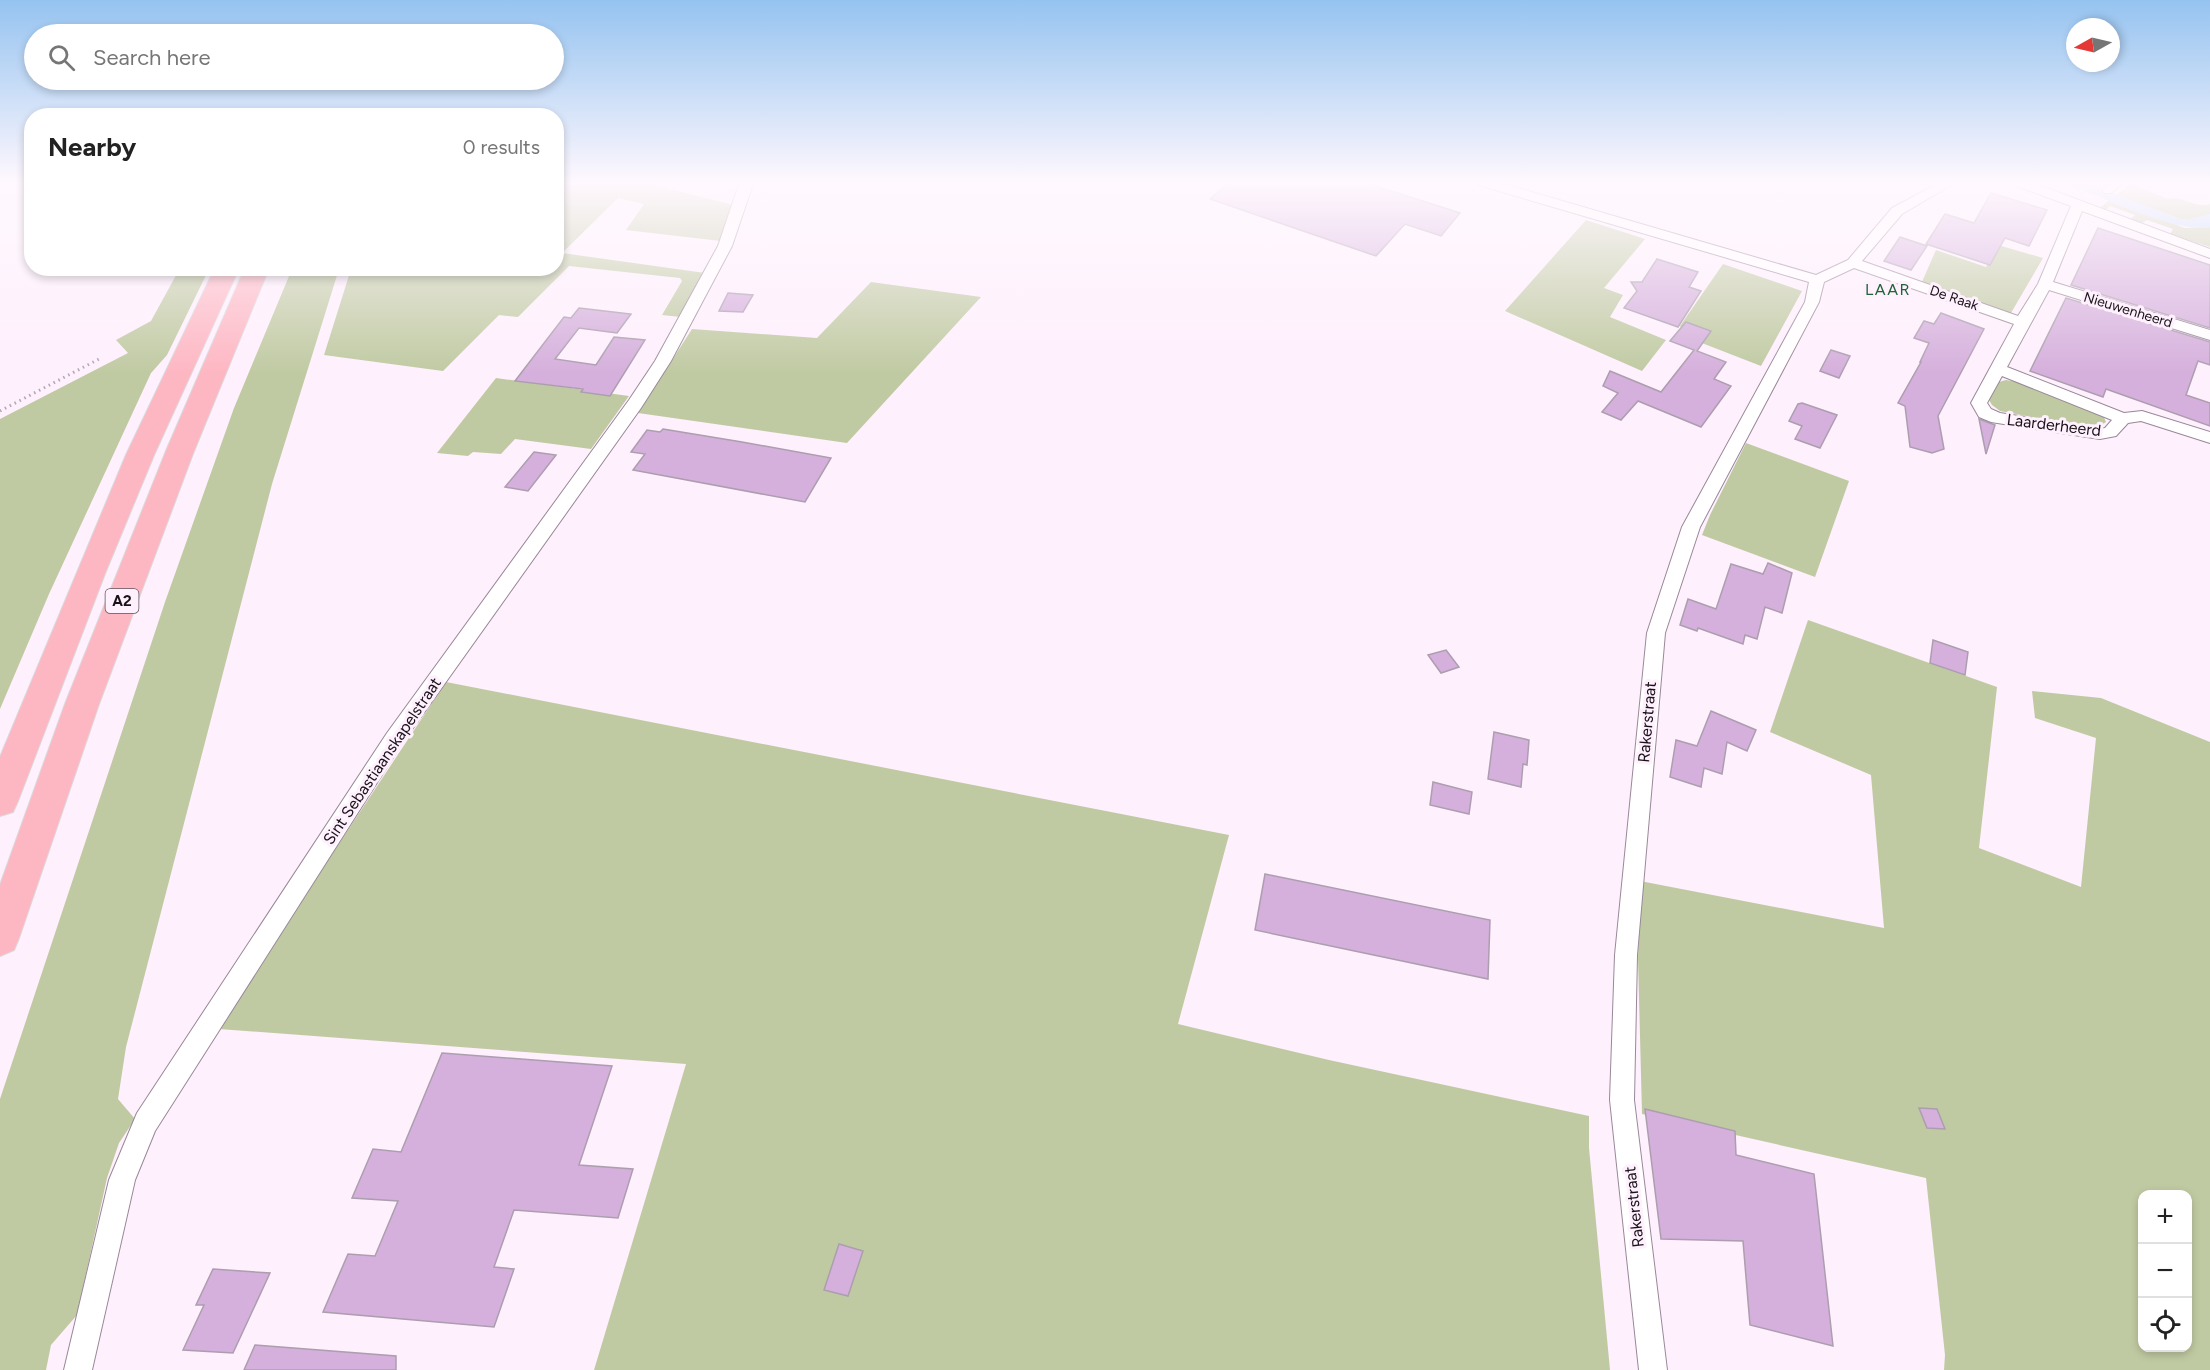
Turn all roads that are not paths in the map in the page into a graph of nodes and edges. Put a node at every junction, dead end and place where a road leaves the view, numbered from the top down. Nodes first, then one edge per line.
1 (725, 245) edge
2 (1698, 245) edge
3 (1868, 245) edge
4 (2061, 245) edge
5 (2186, 245) edge
6 (2210, 254) edge
7 (1852, 263) junction
8 (223, 276) edge
9 (254, 276) edge
10 (1817, 280) junction
11 (2045, 284) junction
12 (2022, 322) junction
13 (2210, 335) edge
14 (1998, 369) junction
15 (2123, 418) junction
16 (2210, 438) edge
17 (0, 801) edge
18 (0, 938) edge
19 (78, 1370) edge
20 (1653, 1370) edge

1 - 19 street, Sint Sebastiaanskapelstraat
2 - 10 street
3 - 7 street
4 - 11 street
5 - 6 street
7 - 10 street
7 - 12 street, De Raak
8 - 17 highway, A2
9 - 18 highway, A2
10 - 20 street, Rakerstraat
11 - 12 street
11 - 13 street, Nieuwenheerd
12 - 14 street
14 - 15 street, Laarderheerd
14 - 15 street, Laarderheerd
15 - 16 street, Laarderheerd

